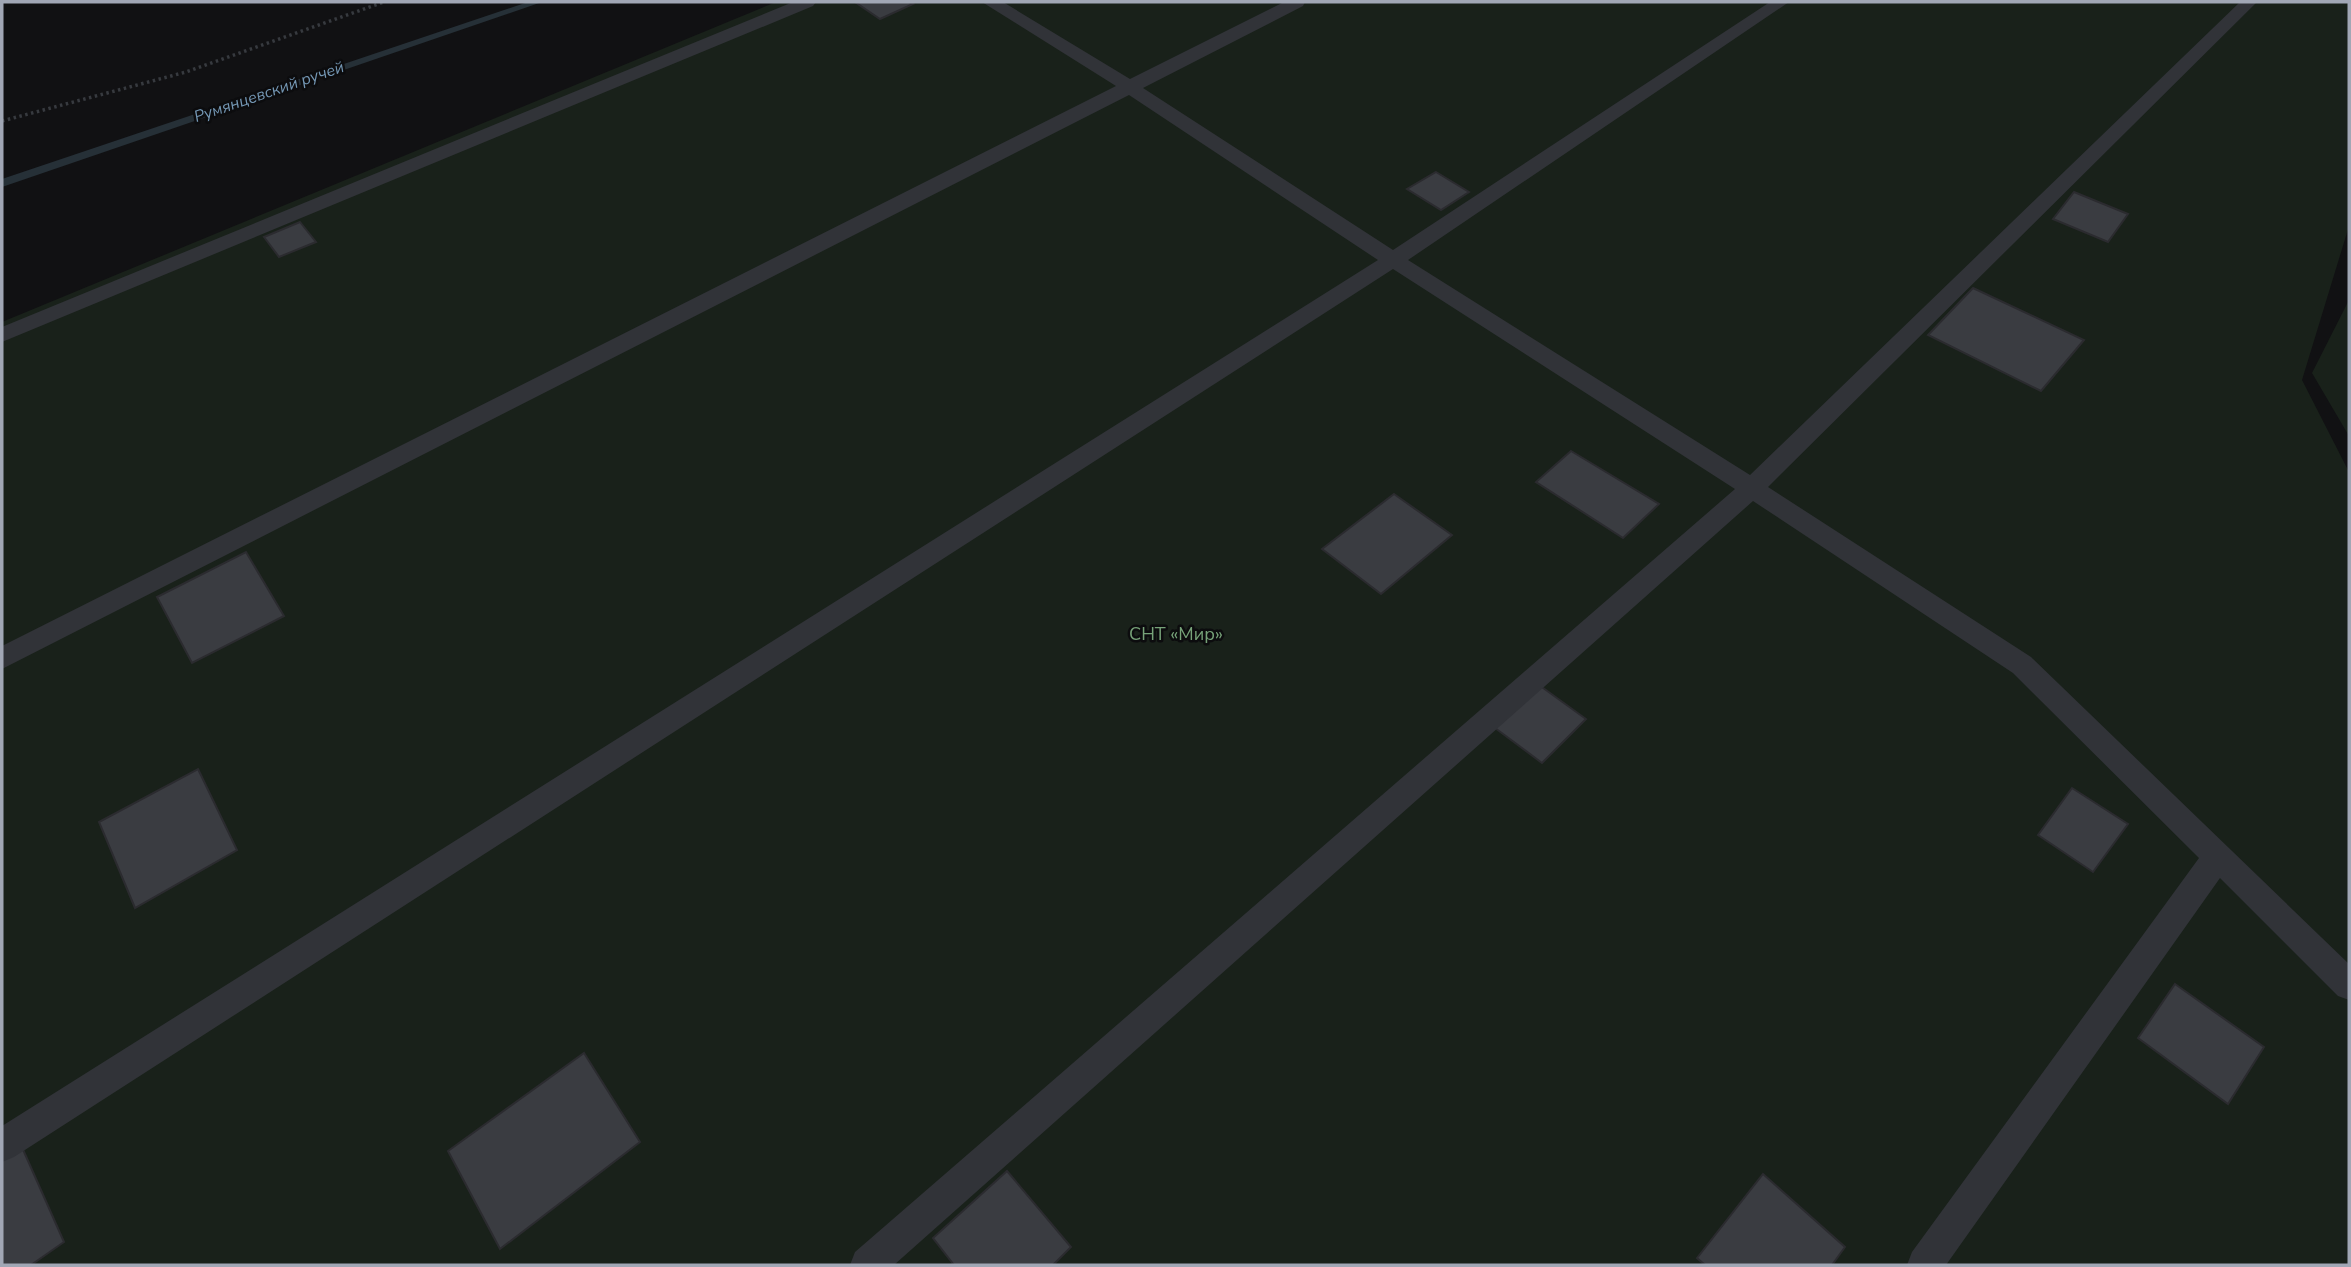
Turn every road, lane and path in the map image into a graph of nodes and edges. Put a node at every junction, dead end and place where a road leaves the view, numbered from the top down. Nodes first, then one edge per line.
1 (384, 2) edge
2 (807, 2) edge
3 (991, 2) edge
4 (1297, 2) edge
5 (1781, 2) edge
6 (2249, 2) edge
7 (1130, 88) junction
8 (2, 121) edge
9 (1393, 261) junction
10 (2, 335) edge
11 (1752, 488) junction
12 (2, 658) edge
13 (2219, 855) junction
14 (2349, 985) edge
15 (2, 1145) edge
16 (868, 1265) edge
17 (1925, 1265) edge

1 - 8 path
2 - 10 lane
3 - 7 lane
4 - 7 lane
5 - 9 lane
6 - 11 lane
7 - 9 lane
7 - 12 lane
9 - 11 lane
9 - 15 lane
11 - 13 lane
11 - 16 lane
13 - 14 lane
13 - 17 lane

